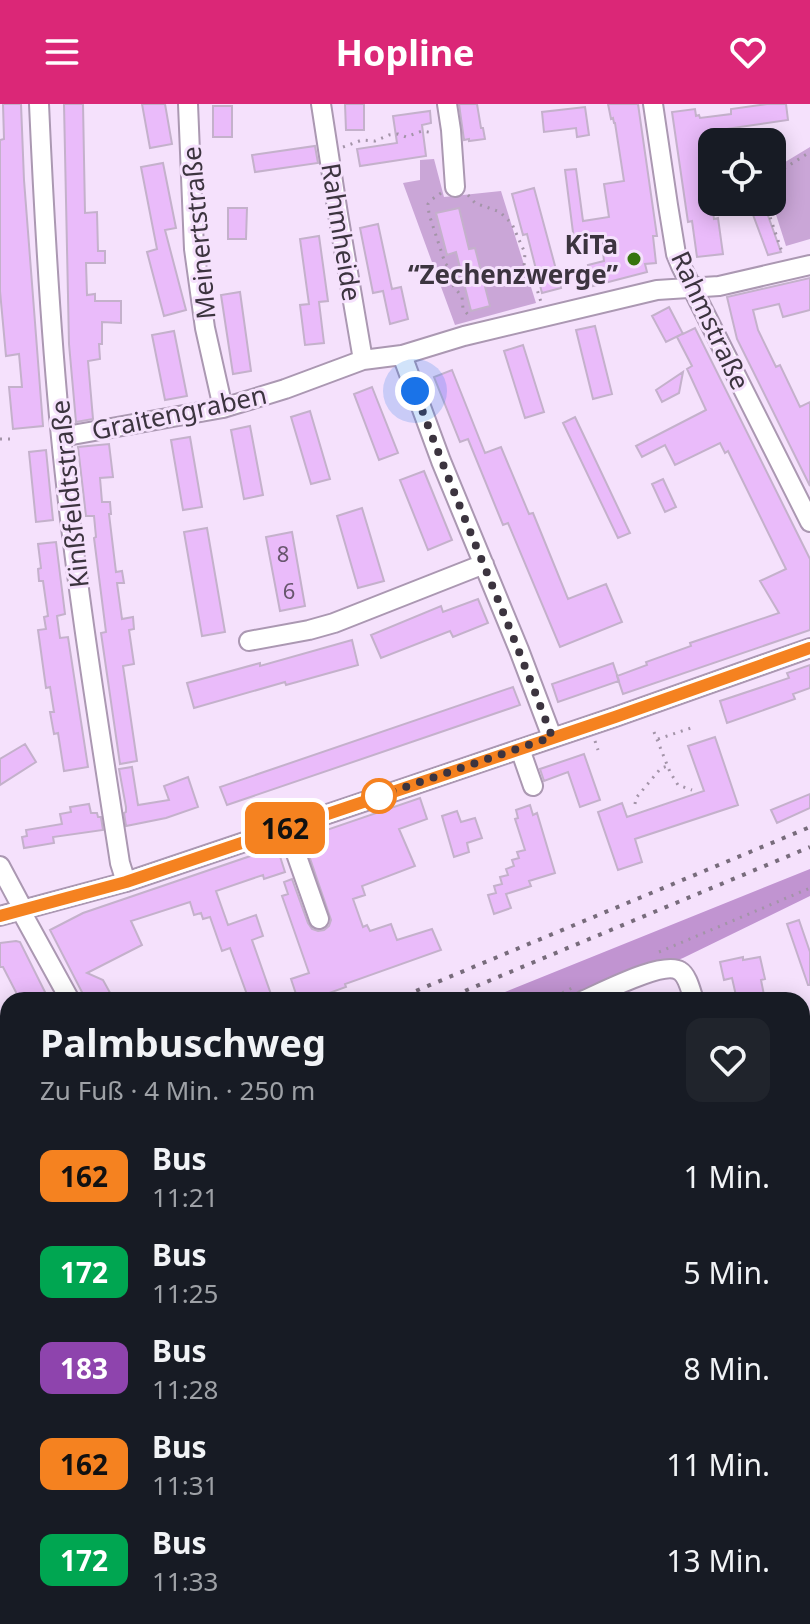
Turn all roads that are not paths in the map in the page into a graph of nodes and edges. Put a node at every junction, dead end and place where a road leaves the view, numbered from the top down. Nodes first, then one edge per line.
1 (39, 104) edge
2 (188, 104) edge
3 (321, 104) edge
4 (447, 104) edge
5 (653, 104) edge
6 (455, 187) road end
7 (810, 265) edge
8 (691, 288) junction
9 (402, 355) junction
10 (363, 360) junction
11 (223, 408) junction
12 (61, 437) junction
13 (810, 522) edge
14 (484, 564) junction
15 (249, 641) dead end
16 (810, 648) edge
17 (552, 737) junction
18 (520, 749) junction
19 (533, 786) dead end
20 (287, 828) junction
21 (0, 866) edge
22 (126, 882) junction
23 (23, 911) junction
24 (0, 916) edge
25 (319, 919) dead end
26 (584, 991) edge
27 (63, 992) edge
28 (691, 992) edge

1 - 12 street, Kinßfeldtstraße
2 - 11 street, Meinertstraße
3 - 10 street, Rahmheide
4 - 6 street
5 - 8 street, Rahmstraße
7 - 8 street, Graitengraben
8 - 9 street, Graitengraben
8 - 13 street, Rahmstraße
9 - 10 street, Graitengraben
9 - 14 street
10 - 11 street, Graitengraben
11 - 12 street, Graitengraben
12 - 22 street, Kinßfeldtstraße
14 - 15 street
14 - 17 street
16 - 17 street
17 - 18 street
18 - 19 street
18 - 20 street
20 - 22 street
20 - 25 street
21 - 23 street
22 - 23 street
23 - 24 street
23 - 27 street
26 - 28 street

